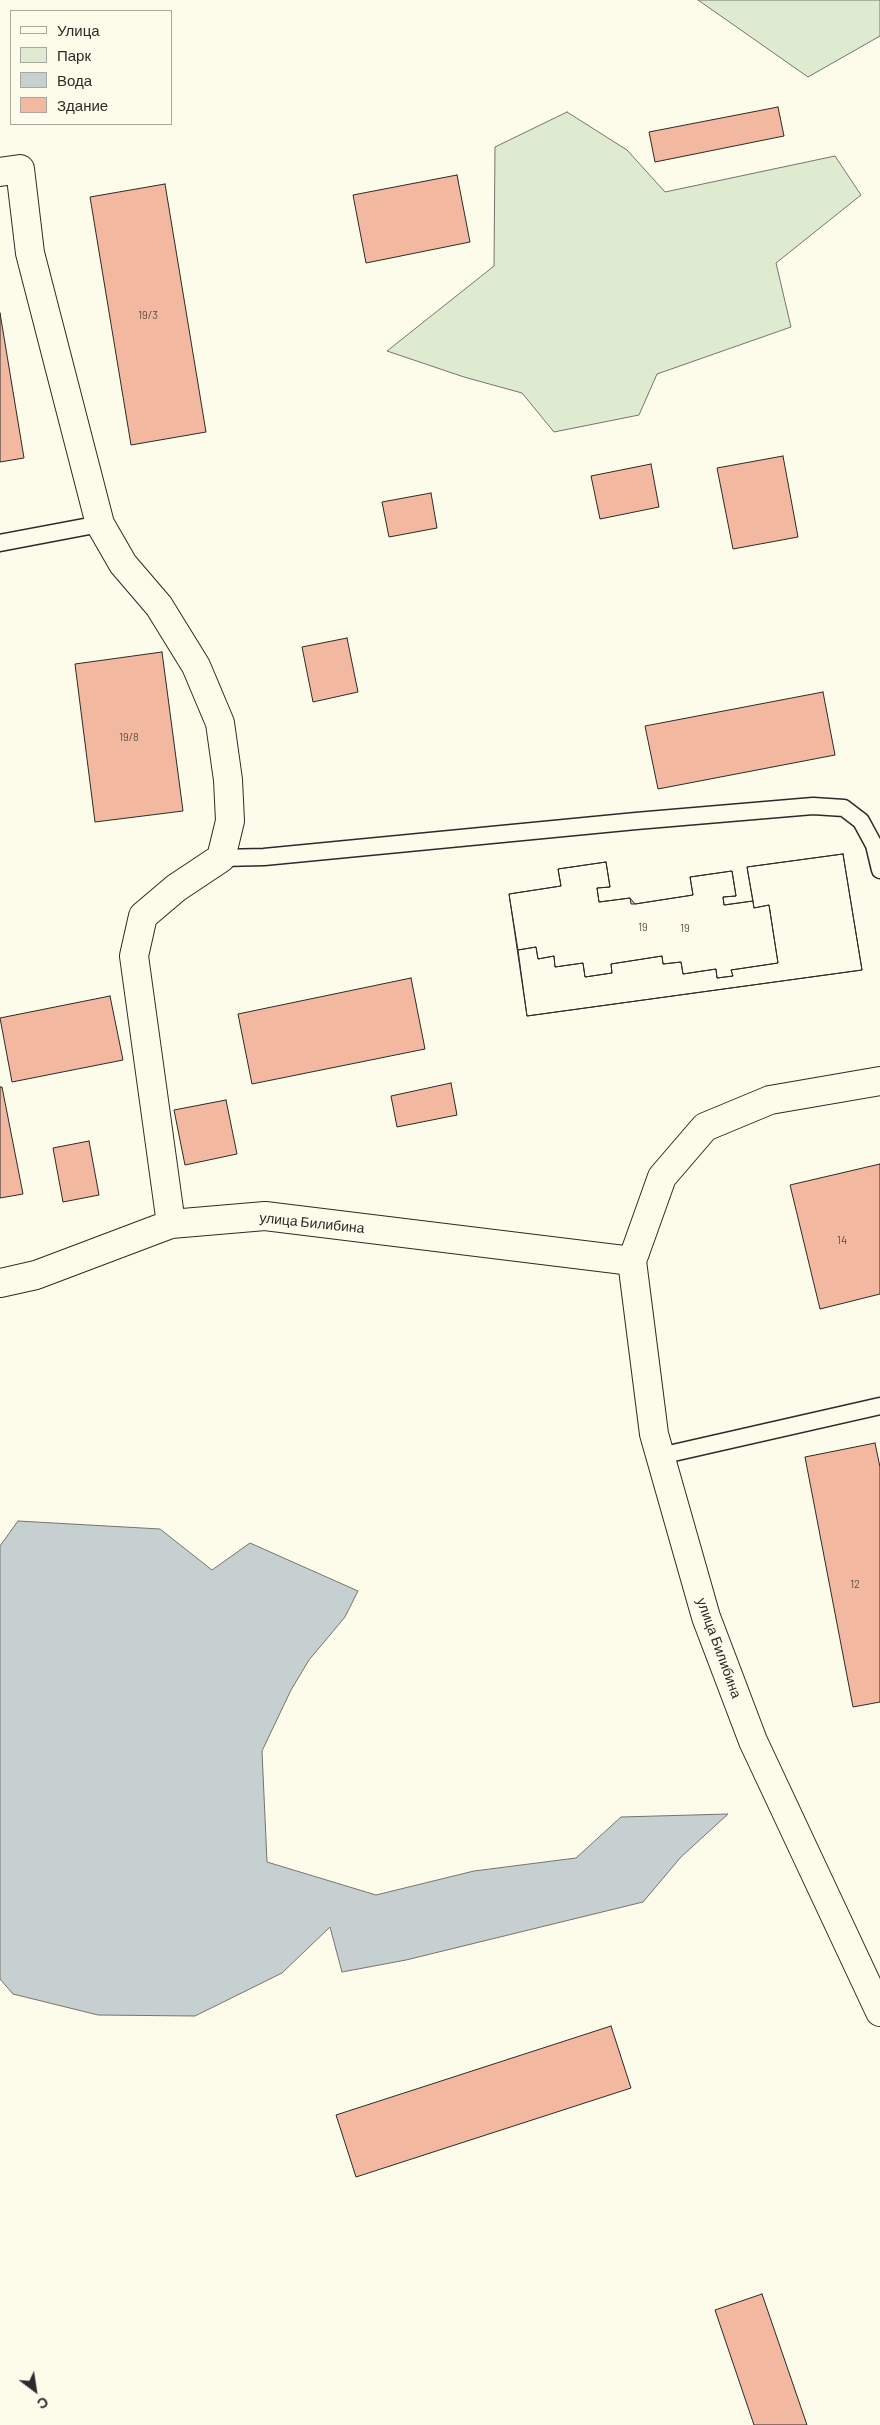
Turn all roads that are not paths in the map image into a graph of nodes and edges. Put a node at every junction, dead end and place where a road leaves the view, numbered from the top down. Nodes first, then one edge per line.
1 (0, 172) edge
2 (100, 524) junction
3 (0, 543) edge
4 (221, 858) junction
5 (880, 870) edge
6 (880, 1081) edge
7 (171, 1224) junction
8 (632, 1261) junction
9 (0, 1284) edge
10 (880, 1406) edge
11 (660, 1456) junction
12 (880, 2012) edge

1 - 2 street
2 - 3 lane
2 - 4 street
4 - 5 lane
4 - 7 street
6 - 8 street, улица Билибина
7 - 8 street, улица Билибина
7 - 9 street, улица Билибина
8 - 11 street, улица Билибина
10 - 11 lane
11 - 12 street, улица Билибина

